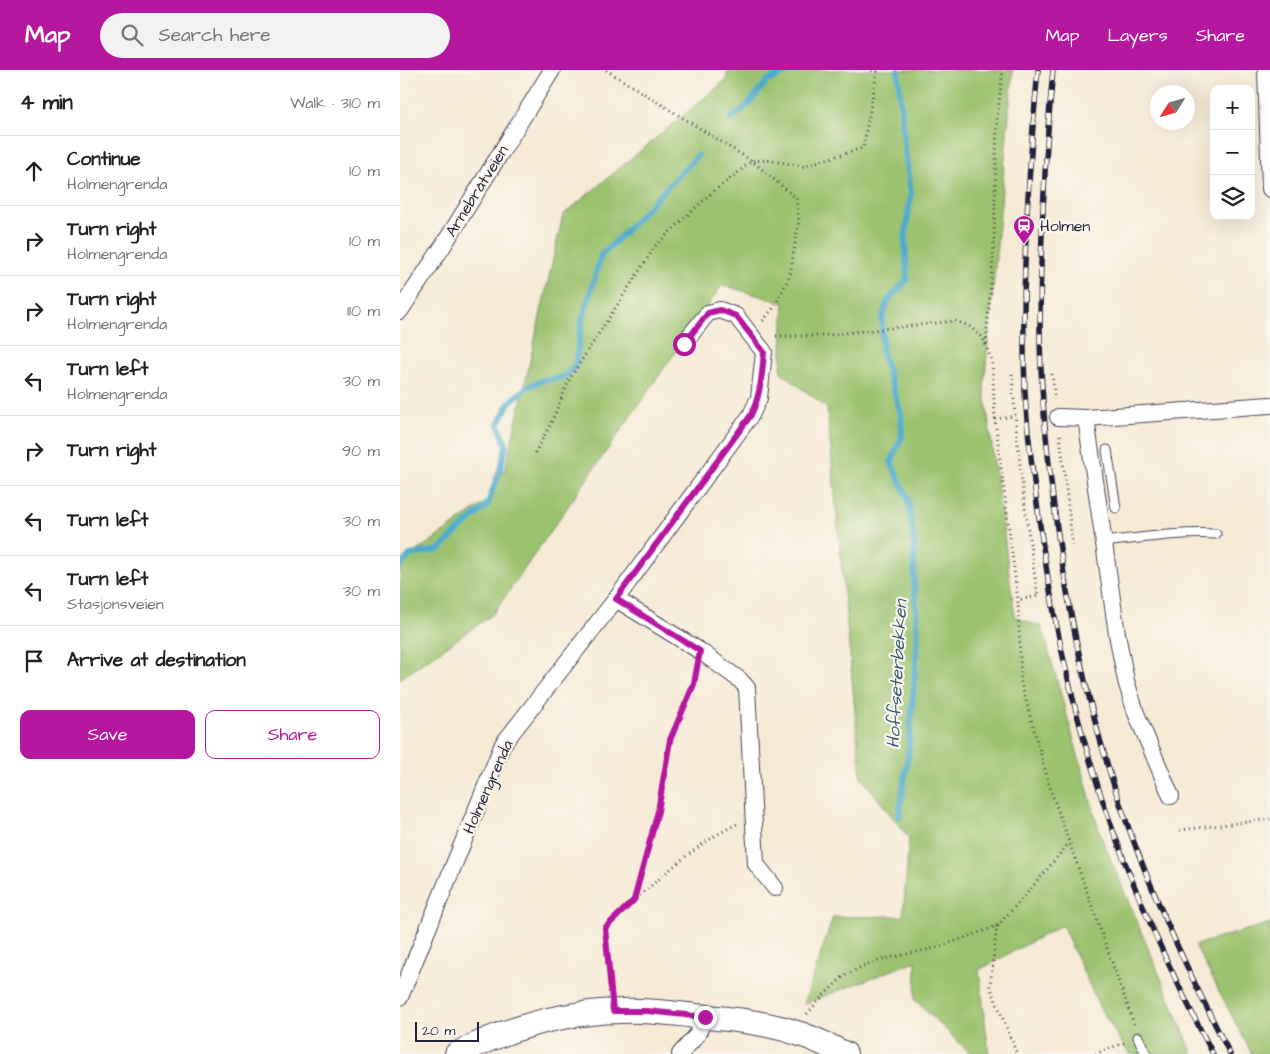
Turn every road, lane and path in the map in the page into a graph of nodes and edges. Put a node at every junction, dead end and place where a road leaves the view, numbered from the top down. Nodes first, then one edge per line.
1 (552, 70) edge
2 (606, 70) edge
3 (868, 70) edge
4 (1003, 70) edge
5 (1266, 70) edge
6 (752, 161) junction
7 (1270, 190) edge
8 (400, 311) edge
9 (750, 336) junction
10 (684, 344) dead end
11 (986, 345) junction
12 (1012, 374) dead end
13 (1052, 374) dead end
14 (1270, 405) edge
15 (1015, 416) junction
16 (1058, 418) junction
17 (1086, 418) junction
18 (995, 419) junction
19 (1107, 450) dead end
20 (535, 453) dead end
21 (1112, 476) junction
22 (1095, 479) junction
23 (1116, 508) dead end
24 (1216, 534) dead end
25 (1104, 542) junction
26 (1072, 549) dead end
27 (616, 599) junction
28 (1018, 600) junction
29 (700, 651) junction
30 (1171, 796) dead end
31 (754, 819) junction
32 (1270, 819) edge
33 (1180, 830) dead end
34 (1068, 843) junction
35 (775, 888) dead end
36 (634, 900) junction
37 (997, 926) junction
38 (400, 998) edge
39 (613, 1011) junction
40 (799, 1011) dead end
41 (705, 1017) junction
42 (1138, 1037) junction
43 (457, 1054) edge
44 (680, 1054) edge
45 (845, 1054) edge
46 (1017, 1054) edge
47 (1095, 1054) edge
48 (1146, 1054) edge

1 - 8 street, Arnebråtveien
2 - 6 path
3 - 6 path
4 - 11 path
5 - 7 street
6 - 9 path
6 - 20 path
9 - 10 street, Holmengrenda
9 - 11 path
9 - 27 street, Holmengrenda
11 - 18 path
12 - 15 path
13 - 16 path
14 - 17 street
15 - 18 path
15 - 28 path
16 - 17 street
16 - 26 path
17 - 22 street
18 - 28 path
19 - 21 lane
21 - 22 lane
21 - 23 lane
22 - 25 street
24 - 25 lane
25 - 30 street
27 - 29 street
27 - 38 street, Holmengrenda
28 - 34 path
29 - 31 street
29 - 36 path
31 - 35 street
31 - 36 path
32 - 33 path
34 - 37 path
34 - 42 path
36 - 39 path
37 - 40 path
37 - 46 path
39 - 41 street
39 - 43 street
41 - 44 street
41 - 45 street
42 - 47 path
42 - 48 lane

